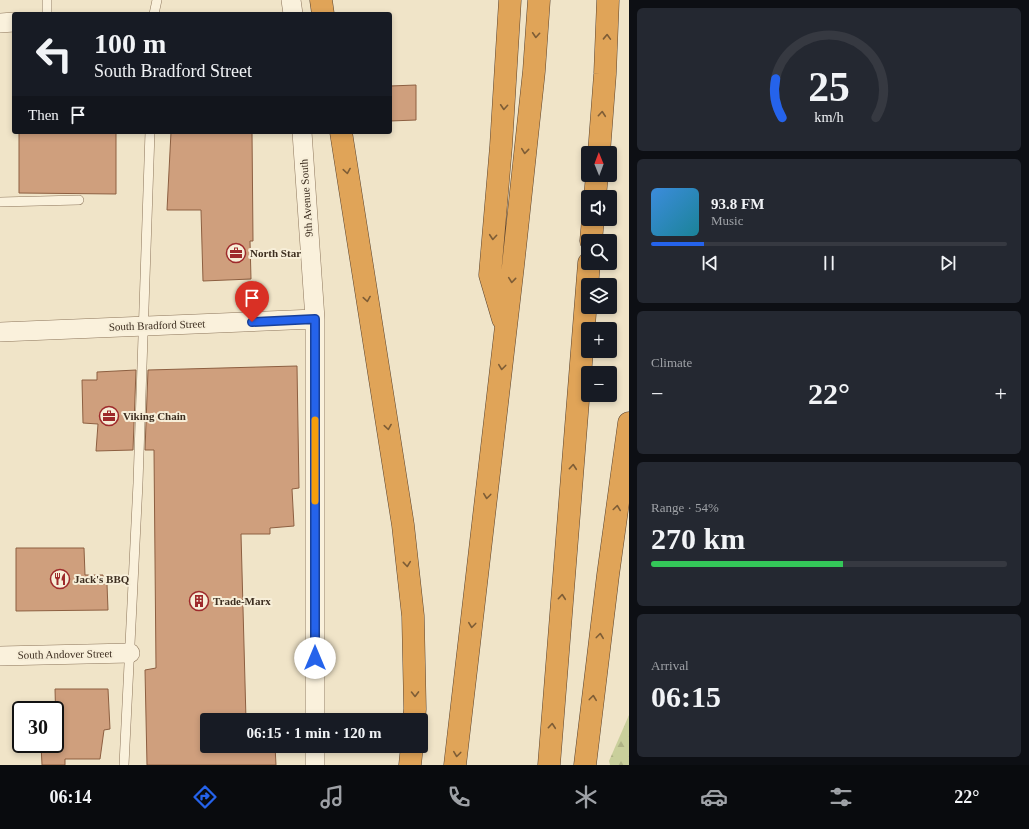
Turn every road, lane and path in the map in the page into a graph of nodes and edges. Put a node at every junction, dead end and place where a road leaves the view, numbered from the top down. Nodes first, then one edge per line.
1 (47, 0) edge
2 (157, 0) edge
3 (291, 0) edge
4 (321, 0) edge
5 (510, 0) edge
6 (538, 0) edge
7 (608, 0) edge
8 (47, 12) edge
9 (154, 12) edge
10 (293, 12) edge
11 (323, 12) edge
12 (12, 22) edge
13 (0, 23) edge
14 (150, 134) edge
15 (302, 134) edge
16 (341, 134) edge
17 (600, 146) edge
18 (79, 200) dead end
19 (0, 202) edge
20 (588, 270) edge
21 (315, 319) junction
22 (144, 326) junction
23 (506, 328) junction
24 (0, 332) edge
25 (629, 423) edge
26 (130, 653) junction
27 (0, 656) edge
28 (315, 713) edge
29 (415, 713) edge
30 (315, 753) edge
31 (411, 753) edge
32 (124, 765) edge
33 (315, 765) edge
34 (410, 765) edge
35 (455, 765) edge
36 (549, 765) edge
37 (585, 765) edge

1 - 8 lane
2 - 9 lane
3 - 10 street
4 - 11 highway
5 -> 23 highway
6 -> 23 highway
17 -> 7 highway
12 - 13 street
14 - 22 lane
15 - 21 street, 9th Avenue South
16 -> 29 highway
18 - 19 lane
36 -> 20 highway
21 - 22 street, South Bradford Street
21 - 28 street, 9th Avenue South
22 - 24 street, South Bradford Street
22 - 26 lane
23 -> 35 highway
37 -> 25 highway
26 - 27 street, South Andover Street
26 - 32 lane
30 - 33 street
31 - 34 highway

